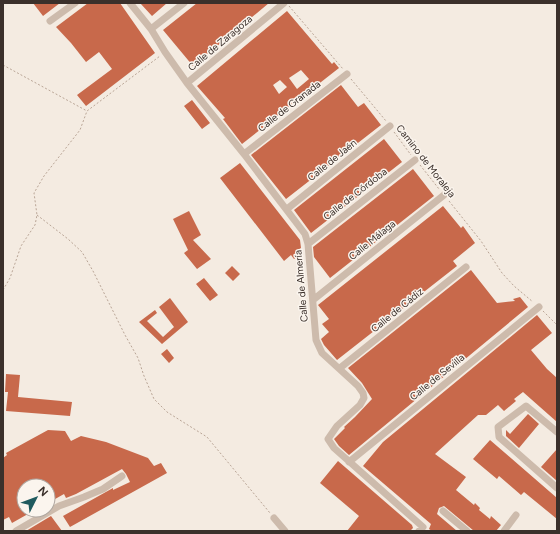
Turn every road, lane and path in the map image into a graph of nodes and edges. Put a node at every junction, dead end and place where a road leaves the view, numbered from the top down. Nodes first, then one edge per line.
1 (75, 3) edge
2 (130, 3) edge
3 (184, 3) edge
4 (285, 3) edge
5 (50, 21) dead end
6 (151, 29) junction
7 (165, 52) junction
8 (3, 65) edge
9 (347, 74) junction
10 (188, 83) junction
11 (87, 111) junction
12 (390, 126) junction
13 (244, 154) junction
14 (415, 160) junction
15 (444, 195) junction
16 (287, 209) junction
17 (37, 215) junction
18 (308, 244) junction
19 (466, 267) dead end
20 (3, 290) edge
21 (313, 300) junction
22 (538, 307) junction
23 (557, 325) edge
24 (340, 368) junction
25 (557, 432) edge
26 (349, 462) junction
27 (122, 476) dead end
28 (557, 488) edge
29 (443, 511) dead end
30 (516, 516) dead end
31 (274, 518) joint
32 (421, 529) edge
33 (16, 531) edge
34 (285, 531) edge
35 (467, 531) edge
36 (504, 531) edge

1 - 5 street
2 - 6 street, Calle de Almería
3 - 6 street
4 - 9 path, Camino de Moraleja
4 - 10 street, Calle de Zaragoza
6 - 7 street, Calle de Almería
7 - 10 street, Calle de Almería
7 - 11 path
8 - 11 path
9 - 12 path, Camino de Moraleja
9 - 13 street, Calle de Granada
10 - 13 street, Calle de Almería
11 - 17 path
12 - 14 path, Camino de Moraleja
12 - 16 street, Calle de Jaén
13 - 16 street, Calle de Almería
14 - 15 path, Camino de Moraleja
14 - 18 street, Calle de Córdoba
15 - 21 street, Calle Málaga
15 - 22 path, Camino de Moraleja
16 - 18 street, Calle de Almería
17 - 20 path
17 - 31 path
18 - 21 street, Calle de Almería
19 - 24 street, Calle de Cádiz
21 - 24 street, Calle de Almería
22 - 23 path, Camino de Moraleja
22 - 26 street, Calle de Sevilla
24 - 26 street, Calle de Almería
25 - 28 street
26 - 32 street, Calle de Almería
27 - 33 street
29 - 35 street
30 - 36 street
31 - 34 street

